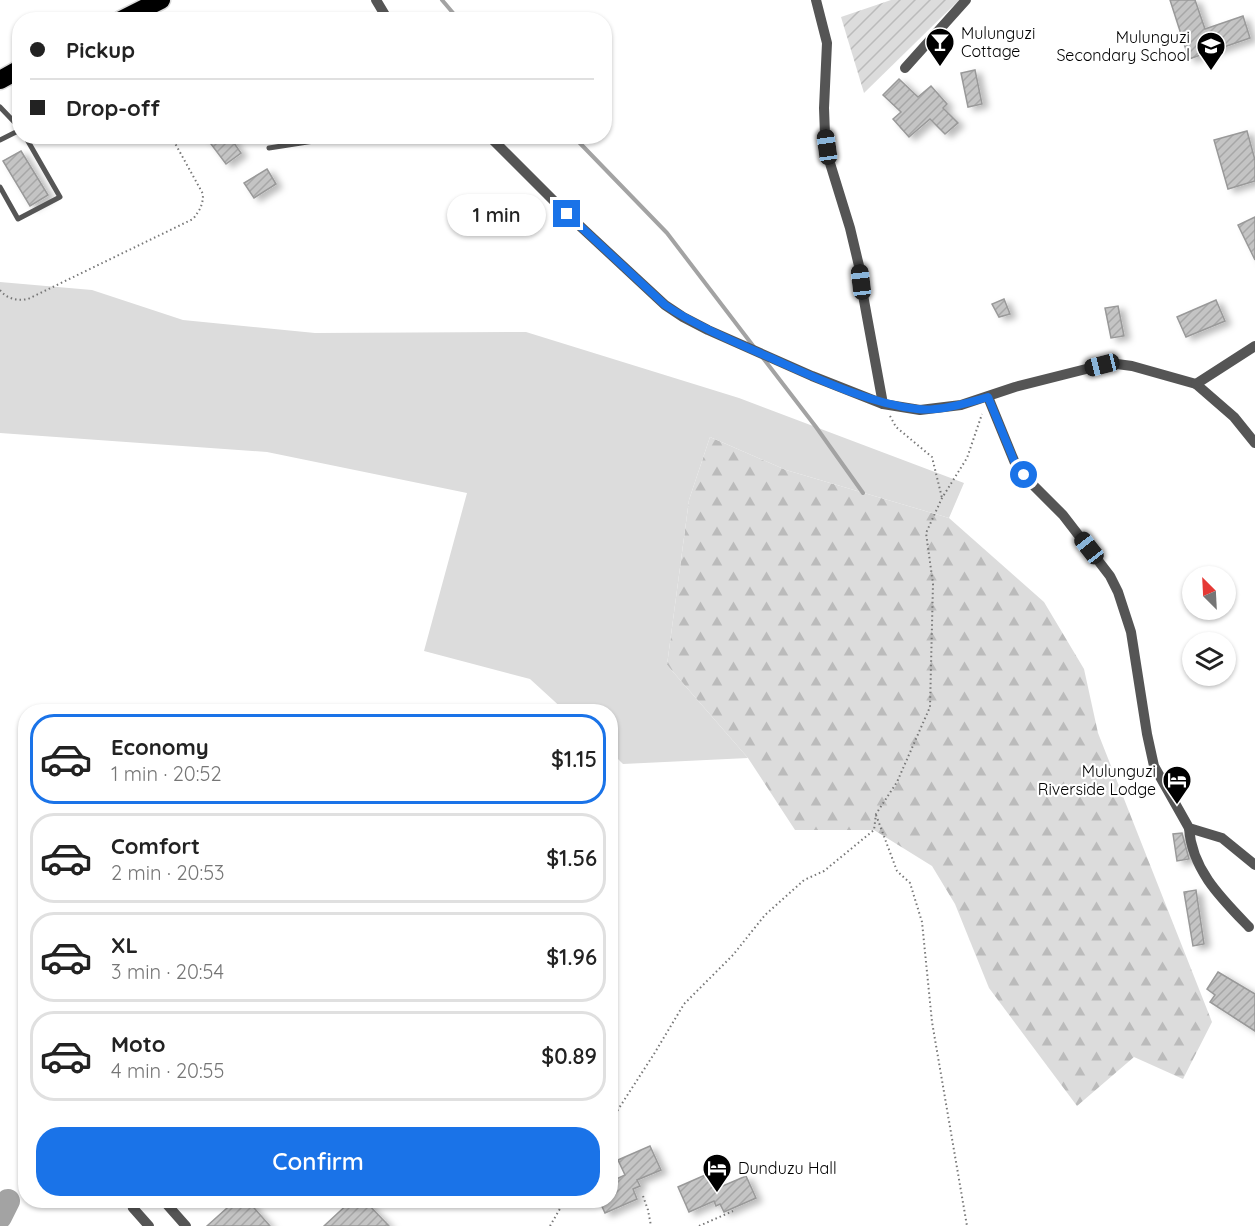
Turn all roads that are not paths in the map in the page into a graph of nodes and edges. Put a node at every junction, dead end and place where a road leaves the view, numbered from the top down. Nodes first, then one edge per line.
1 (161, 0) edge
2 (816, 0) edge
3 (966, 0) edge
4 (137, 12) edge
5 (905, 68) dead end
6 (0, 107) edge
7 (12, 120) edge
8 (30, 144) edge
9 (295, 144) edge
10 (497, 144) edge
11 (269, 148) dead end
12 (0, 187) edge
13 (1255, 346) edge
14 (1197, 384) junction
15 (988, 397) junction
16 (883, 404) junction
17 (1255, 443) edge
18 (1189, 828) junction
19 (1255, 865) edge
20 (1249, 927) dead end
21 (133, 1208) edge
22 (170, 1208) edge
23 (149, 1226) edge
24 (186, 1226) edge

1 - 4 highway
2 - 16 street
3 - 5 street
6 - 7 lane
8 - 12 lane
9 - 11 lane
10 - 16 street
13 - 14 street
14 - 15 street
14 - 17 street
15 - 16 street
15 - 18 street
18 - 19 street
18 - 20 street
21 - 23 street
22 - 24 street

